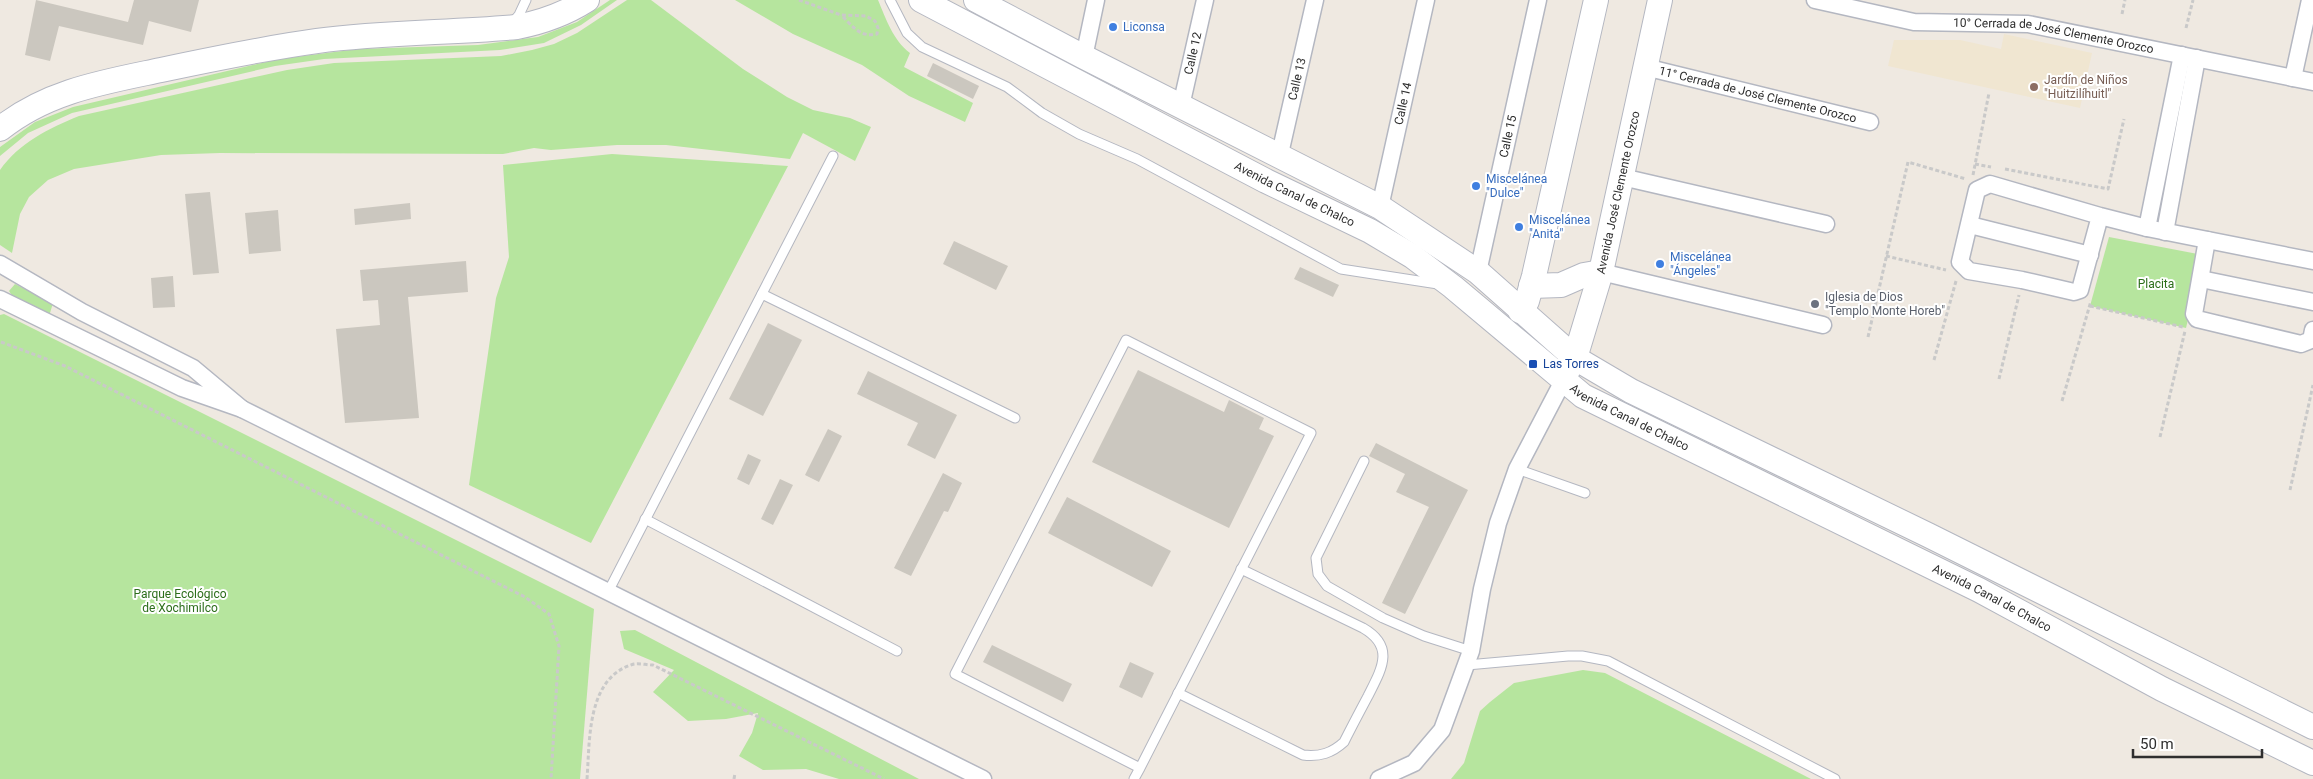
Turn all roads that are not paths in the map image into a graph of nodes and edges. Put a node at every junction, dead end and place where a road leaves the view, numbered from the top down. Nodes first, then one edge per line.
1 (526, 0) edge
2 (890, 0) edge
3 (921, 0) edge
4 (1096, 0) edge
5 (1206, 0) edge
6 (1315, 0) edge
7 (1426, 0) edge
8 (1538, 0) edge
9 (1596, 0) edge
10 (1660, 0) edge
11 (1815, 0) edge
12 (2310, 0) edge
13 (983, 2) edge
14 (573, 4) edge
15 (498, 29) junction
16 (1084, 57) junction
17 (2190, 57) junction
18 (1645, 67) junction
19 (2293, 78) junction
20 (2313, 82) edge
21 (1181, 106) junction
22 (1870, 122) dead end
23 (0, 129) edge
24 (2164, 146) junction
25 (2181, 148) junction
26 (833, 156) dead end
27 (1279, 158) junction
28 (1622, 177) junction
29 (1380, 207) junction
30 (2100, 216) junction
31 (1826, 224) dead end
32 (1970, 225) junction
33 (2147, 228) junction
34 (2165, 232) junction
35 (2207, 240) junction
36 (2090, 255) junction
37 (2313, 261) edge
38 (0, 264) edge
39 (1478, 272) junction
40 (1601, 272) junction
41 (2201, 279) junction
42 (1531, 286) junction
43 (1453, 287) junction
44 (762, 294) junction
45 (0, 299) edge
46 (2313, 302) edge
47 (1520, 311) junction
48 (82, 312) junction
49 (1823, 325) dead end
50 (2313, 330) edge
51 (72, 333) junction
52 (1575, 358) junction
53 (1563, 381) junction
54 (242, 409) junction
55 (1015, 418) dead end
56 (1364, 461) dead end
57 (1517, 469) junction
58 (1585, 494) dead end
59 (645, 519) junction
60 (1242, 569) junction
61 (608, 592) junction
62 (897, 651) dead end
63 (1469, 658) junction
64 (1178, 693) junction
65 (2313, 727) edge
66 (2313, 764) edge
67 (1140, 768) junction
68 (983, 779) edge
69 (1134, 779) edge
70 (1379, 779) edge
71 (1835, 779) edge

1 - 15 lane
2 - 43 lane
3 - 43 main road, Avenida Canal de Chalco
4 - 16 street
5 - 21 street, Calle 12
6 - 27 street, Calle 13
7 - 29 street, Calle 14
8 - 39 street, Calle 15
9 - 42 main road
10 - 18 main road, Avenida José Clemente Orozco
11 - 17 street, 10° Cerrada de José Clemente Orozco
12 - 19 street
13 - 16 main road, Avenida Canal de Chalco
14 - 15 main road
15 - 23 main road
16 - 21 main road, Avenida Canal de Chalco
17 - 19 street, 10° Cerrada de José Clemente Orozco
17 - 24 street
17 - 25 street
18 - 22 street, 11° Cerrada de José Clemente Orozco
18 - 28 main road, Avenida José Clemente Orozco
19 - 20 street, 10° Cerrada de José Clemente Orozco
21 - 27 main road, Avenida Canal de Chalco
24 - 25 street
24 - 33 street
25 - 34 street
26 - 44 lane
27 - 29 main road, Avenida Canal de Chalco
28 - 31 street
28 - 40 main road, Avenida José Clemente Orozco
29 - 39 main road, Avenida Canal de Chalco
30 - 32 street
30 - 33 street
30 - 36 street
32 - 36 street
32 - 36 street
33 - 34 street
34 - 35 street
35 - 37 street
35 - 41 street
38 - 48 street
39 - 47 main road, Avenida Canal de Chalco
40 - 42 main road
40 - 49 street
40 - 52 main road, Avenida José Clemente Orozco
41 - 46 street
41 - 50 street
42 - 47 main road
43 - 53 main road, Avenida Canal de Chalco
44 - 55 lane
44 - 59 lane
45 - 51 street
47 - 52 main road, Avenida Canal de Chalco
48 - 51 street
48 - 54 street
51 - 54 street
52 - 53 main road, Avenida José Clemente Orozco
52 - 65 main road, Avenida Canal de Chalco
53 - 57 street
53 - 66 main road, Avenida Canal de Chalco
54 - 61 street
56 - 63 lane
57 - 58 lane
57 - 63 street
59 - 61 lane
59 - 62 lane
60 - 64 lane
60 - 64 lane
60 - 67 lane
61 - 68 street
63 - 70 street
63 - 71 lane
64 - 67 lane
67 - 69 lane

